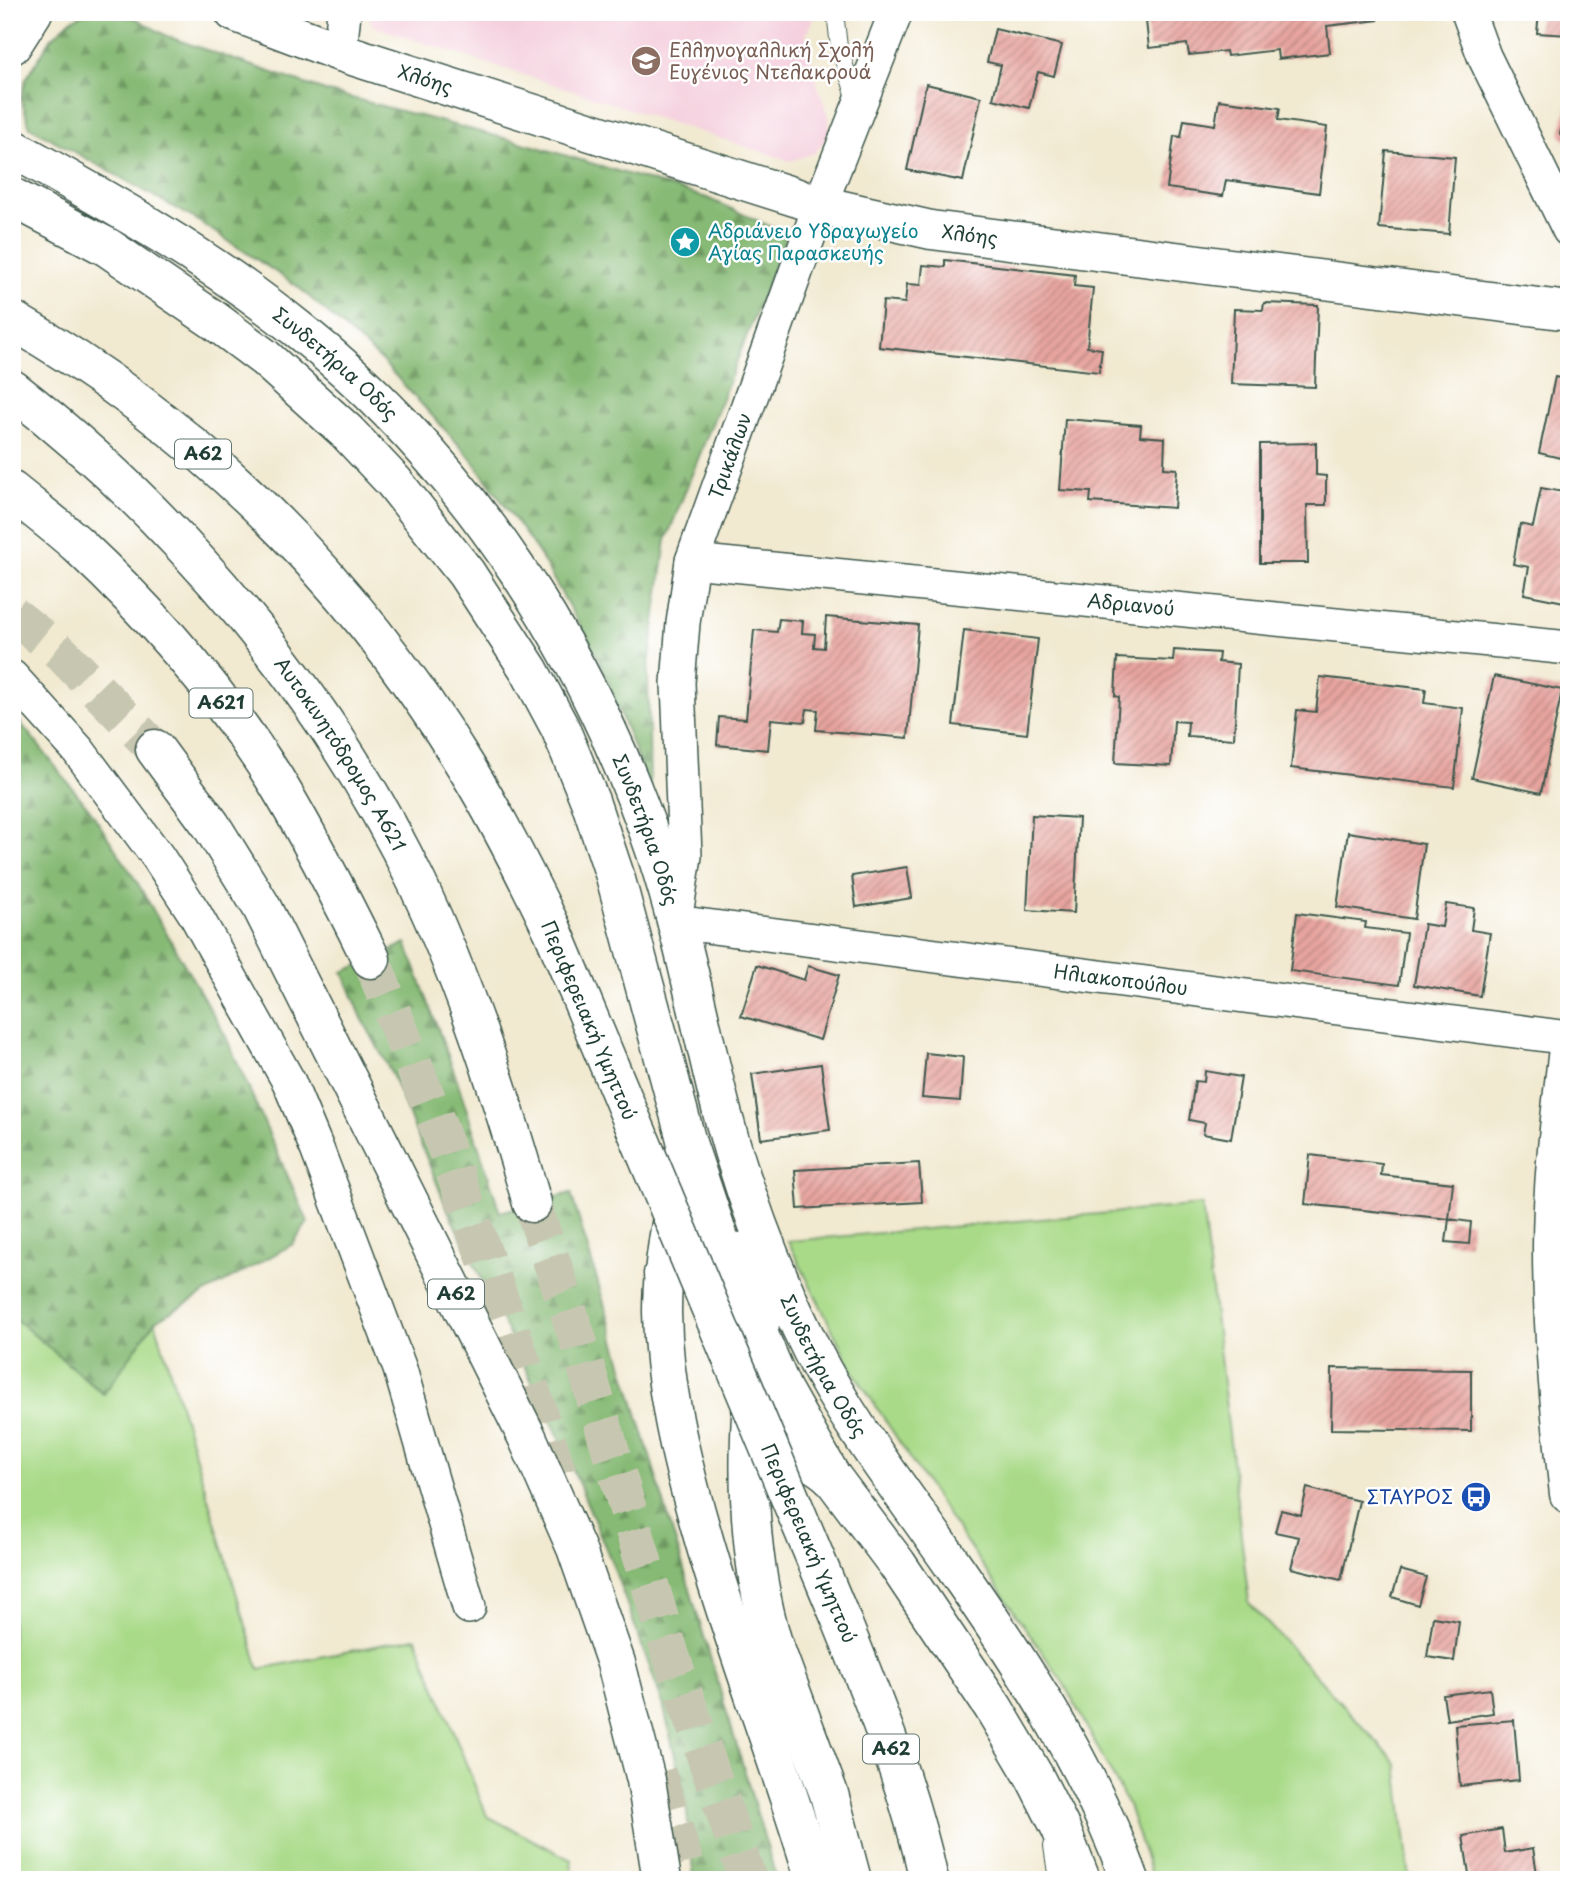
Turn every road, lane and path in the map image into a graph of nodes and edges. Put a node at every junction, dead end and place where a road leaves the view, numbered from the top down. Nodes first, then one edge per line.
1 (33, 12) edge
2 (233, 12) edge
3 (344, 12) edge
4 (835, 12) edge
5 (896, 12) edge
6 (1468, 12) edge
7 (12, 45) edge
8 (340, 52) junction
9 (858, 106) junction
10 (12, 148) edge
11 (12, 197) edge
12 (820, 205) junction
13 (1569, 230) edge
14 (1569, 311) edge
15 (12, 320) edge
16 (12, 389) edge
17 (12, 491) edge
18 (692, 561) junction
19 (1569, 648) edge
20 (12, 677) edge
21 (155, 749) tunnel mouth
22 (675, 922) junction
23 (371, 959) tunnel mouth
24 (1569, 1039) edge
25 (687, 1143) junction
26 (533, 1203) tunnel mouth
27 (723, 1250) junction
28 (770, 1257) junction
29 (663, 1274) junction
30 (757, 1333) junction
31 (831, 1476) junction
32 (1569, 1494) edge
33 (752, 1506) junction
34 (469, 1607) dead end
35 (1034, 1776) junction
36 (662, 1880) edge
37 (815, 1880) edge
38 (852, 1880) edge
39 (929, 1880) edge
40 (1057, 1880) edge
41 (1081, 1880) edge
42 (1130, 1880) edge

1 - 7 main road
2 - 8 main road, Χλόης
3 - 8 street
4 - 9 lane
5 - 9 street, Τρικάλων
6 - 13 street
8 - 12 main road, Χλόης
9 - 12 street, Τρικάλων
10 - 22 main road, Συνδετήρια Οδός
11 - 25 main road, Συνδετήρια Οδός
12 - 14 main road, Χλόης
12 - 18 street, Τρικάλων
15 - 39 main road, Περιφερειακή Υμηττού / Α62, bridge
16 - 26 main road, Αυτοκινητόδρομος Α621
17 - 23 main road, Α621
18 - 19 street, Αδριανού
18 - 22 street, Τρικάλων
20 - 34 street
21 - 36 main road, Α62
22 - 24 street, Ηλιακοπούλου
22 - 28 main road, Συνδετήρια Οδός
24 - 32 main road
25 - 27 main road, Συνδετήρια Οδός
25 - 29 main road
27 - 28 main road
27 - 29 main road
27 - 30 main road, Συνδετήρια Οδός
28 - 30 main road
28 - 42 main road, Συνδετήρια Οδός
29 - 37 main road
30 - 31 main road, Συνδετήρια Οδός
30 - 33 main road
31 - 33 main road
31 - 35 main road, Συνδετήρια Οδός
33 - 38 main road
35 - 40 lane
35 - 41 main road, Συνδετήρια Οδός

